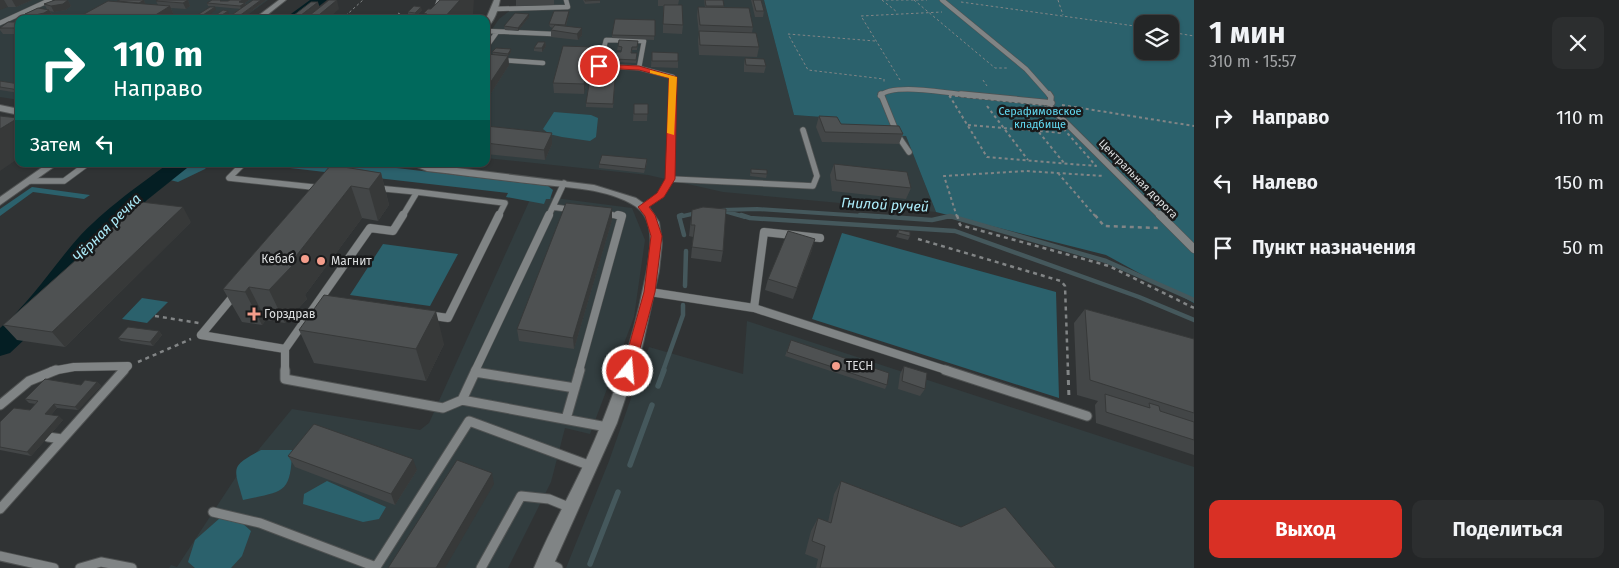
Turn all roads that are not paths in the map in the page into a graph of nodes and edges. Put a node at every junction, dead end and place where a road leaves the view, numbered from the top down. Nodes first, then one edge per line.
1 (50, 0) edge
2 (283, 0) edge
3 (439, 0) edge
4 (497, 0) edge
5 (566, 0) edge
6 (942, 0) edge
7 (496, 9) junction
8 (17, 15) edge
9 (262, 15) edge
10 (433, 15) edge
11 (15, 16) edge
12 (490, 19) edge
13 (0, 23) edge
14 (490, 31) edge
15 (497, 32) junction
16 (553, 34) edge
17 (490, 42) edge
18 (490, 59) edge
19 (543, 63) dead end
20 (639, 68) junction
21 (1052, 103) junction
22 (0, 108) edge
23 (15, 111) edge
24 (803, 130) dead end
25 (909, 152) dead end
26 (49, 167) edge
27 (83, 167) edge
28 (240, 167) edge
29 (424, 167) edge
30 (670, 179) junction
31 (30, 181) junction
32 (564, 182) junction
33 (337, 183) edge
34 (364, 186) edge
35 (324, 188) junction
36 (417, 192) junction
37 (318, 196) edge
38 (0, 202) edge
39 (554, 207) junction
40 (643, 207) junction
41 (583, 211) edge
42 (593, 212) edge
43 (820, 238) dead end
44 (1194, 249) edge
45 (242, 287) edge
46 (650, 292) junction
47 (318, 301) junction
48 (328, 302) edge
49 (754, 308) junction
50 (420, 314) edge
51 (285, 349) junction
52 (475, 372) junction
53 (575, 388) junction
54 (462, 400) junction
55 (0, 405) edge
56 (1087, 416) dead end
57 (566, 419) junction
58 (606, 427) junction
59 (48, 437) dead end
60 (62, 439) junction
61 (591, 466) junction
62 (571, 508) junction
63 (0, 509) edge
64 (213, 512) dead end
65 (2, 559) edge
66 (544, 565) edge
67 (485, 567) edge
68 (54, 568) edge
69 (80, 568) edge
70 (132, 568) edge
71 (375, 568) edge
72 (558, 568) edge

1 - 8 lane
2 - 9 street
3 - 10 lane
4 - 7 street
5 - 7 lane
6 - 21 lane, Центральная дорога
7 - 12 street
11 - 13 lane
14 - 15 lane
15 - 16 lane
15 - 17 lane
18 - 19 lane
20 - 20 lane
20 - 30 lane
21 - 25 lane
21 - 44 lane, Центральная дорога
22 - 23 street
24 - 30 lane
26 - 31 street
27 - 31 lane
28 - 35 lane
29 - 32 street
30 - 40 lane
31 - 38 street
32 - 39 lane
32 - 40 street
33 - 35 lane
34 - 36 lane
35 - 37 lane
36 - 47 lane
36 - 50 lane
39 - 41 lane
39 - 52 lane
40 - 46 street
42 - 53 lane
43 - 49 lane
45 - 51 lane
46 - 49 lane
46 - 58 street
47 - 48 lane
47 - 51 lane
49 - 56 lane
51 - 54 lane
52 - 53 lane
52 - 54 lane
53 - 57 lane
54 - 57 lane
55 - 60 lane
57 - 58 lane
58 - 61 street
59 - 60 lane
60 - 63 lane
61 - 62 street
61 - 71 lane
62 - 66 street
62 - 67 lane
64 - 71 lane
65 - 68 lane
66 - 72 lane
69 - 70 lane

